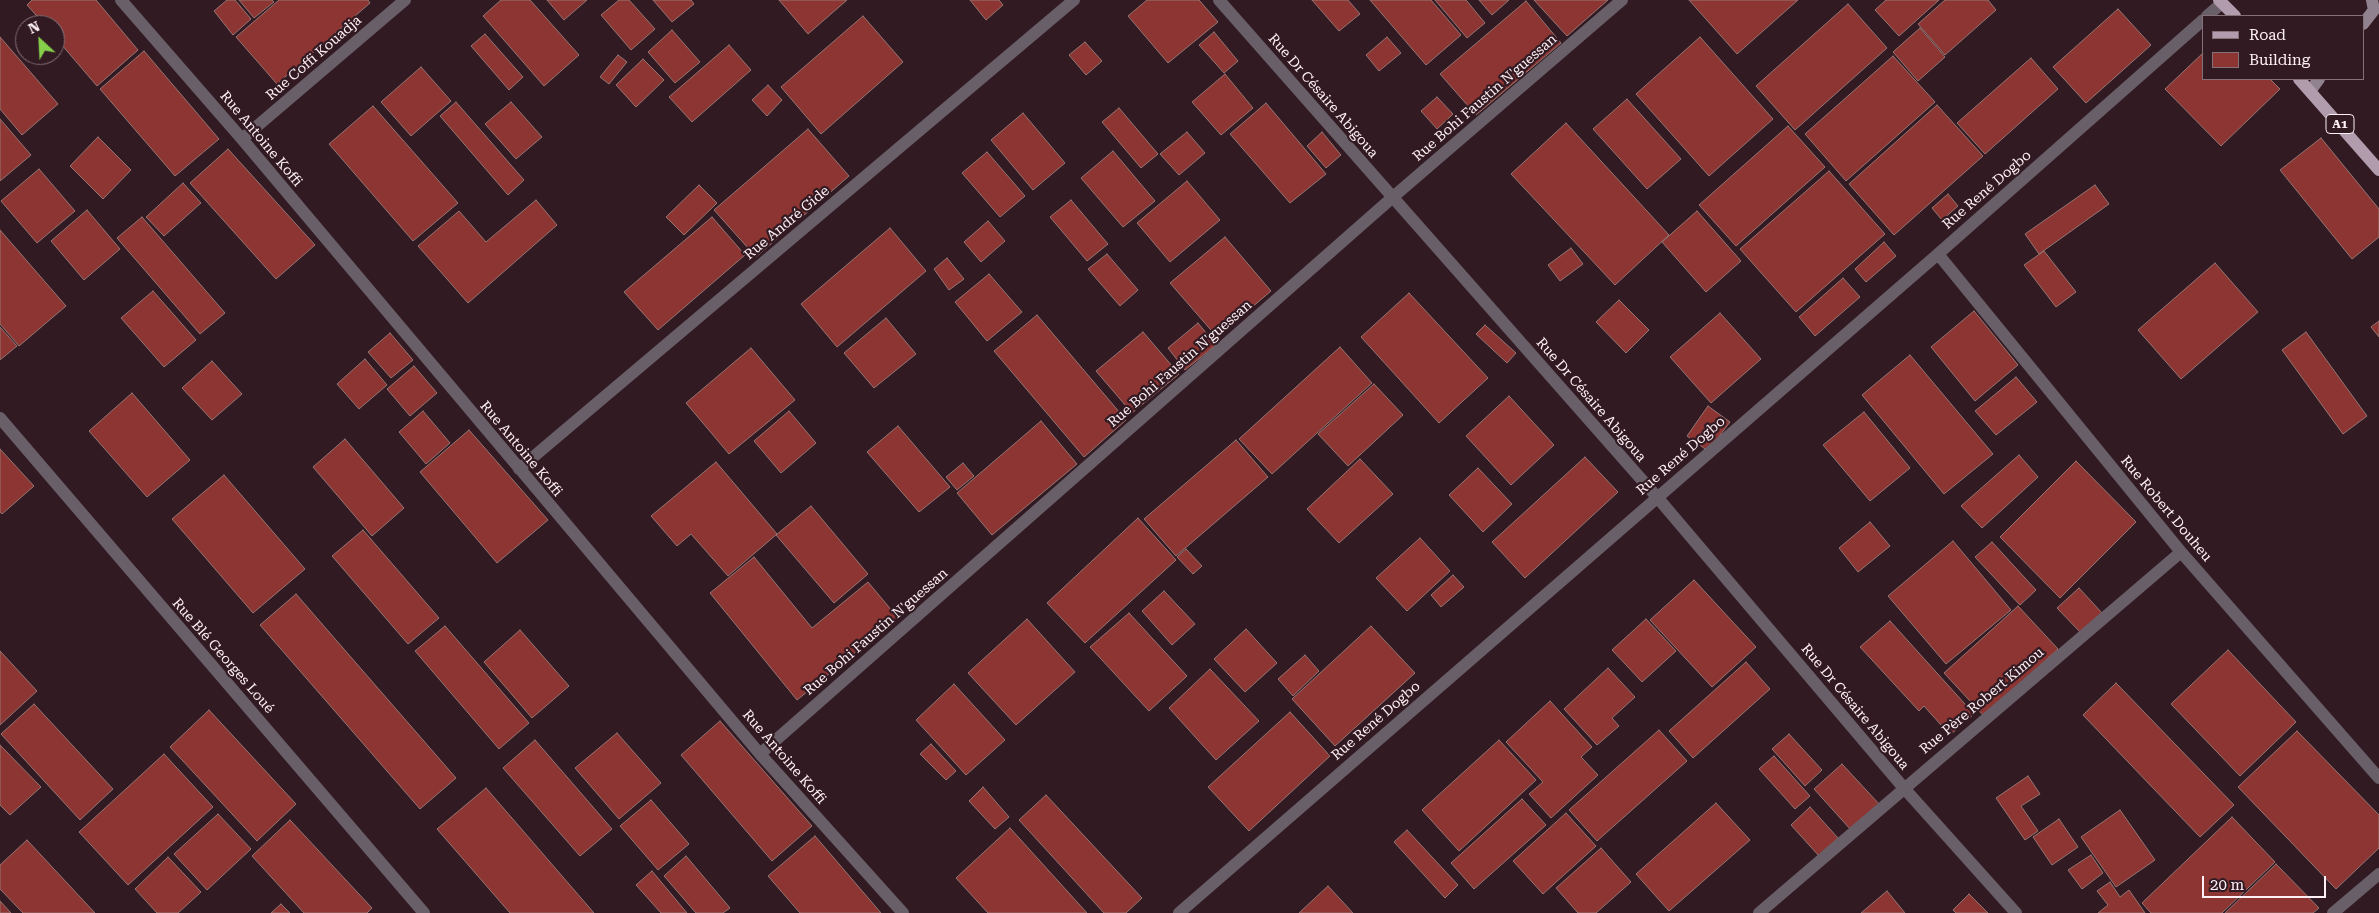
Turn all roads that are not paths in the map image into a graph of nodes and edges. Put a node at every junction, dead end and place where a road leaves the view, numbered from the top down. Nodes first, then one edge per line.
1 (121, 0) edge
2 (405, 0) edge
3 (1074, 0) edge
4 (1218, 0) edge
5 (1622, 0) edge
6 (2372, 0) edge
7 (2220, 2) edge
8 (2208, 15) edge
9 (2234, 15) edge
10 (2202, 21) edge
11 (2364, 23) edge
12 (2300, 80) edge
13 (2318, 80) edge
14 (2311, 90) junction
15 (242, 139) junction
16 (2379, 170) edge
17 (1393, 197) junction
18 (1938, 254) junction
19 (0, 418) edge
20 (519, 469) junction
21 (1656, 497) junction
22 (2181, 552) junction
23 (760, 754) junction
24 (2379, 778) edge
25 (1904, 788) junction
26 (2379, 874) edge
27 (424, 913) edge
28 (903, 913) edge
29 (1179, 913) edge
30 (1759, 913) edge
31 (2016, 913) edge
32 (2333, 913) edge

1 - 15 street, Rue Antoine Koffi
2 - 15 street, Rue Coffi Kouadja
3 - 20 street, Rue André Gide
4 - 17 street, Rue Dr Césaire Abigoua
5 - 17 street, Rue Bohi Faustin N'guessan
6 - 11 street
7 - 8 street
7 - 9 main road
10 - 18 street, Rue René Dogbo
12 - 14 main road, A1
13 - 14 street
14 - 16 main road, A1
15 - 20 street, Rue Antoine Koffi
17 - 21 street, Rue Dr Césaire Abigoua
17 - 23 street, Rue Bohi Faustin N'guessan
18 - 21 street, Rue René Dogbo
18 - 22 street, Rue Robert Douheu
19 - 27 street, Rue Blé Georges Loué
20 - 23 street, Rue Antoine Koffi
21 - 25 street, Rue Dr Césaire Abigoua
21 - 29 street, Rue René Dogbo
22 - 24 street, Rue Robert Douheu
22 - 25 street, Rue Père Robert Kimou
23 - 28 street, Rue Antoine Koffi
25 - 30 street, Rue Père Robert Kimou
25 - 31 street, Rue Dr Césaire Abigoua
26 - 32 street

